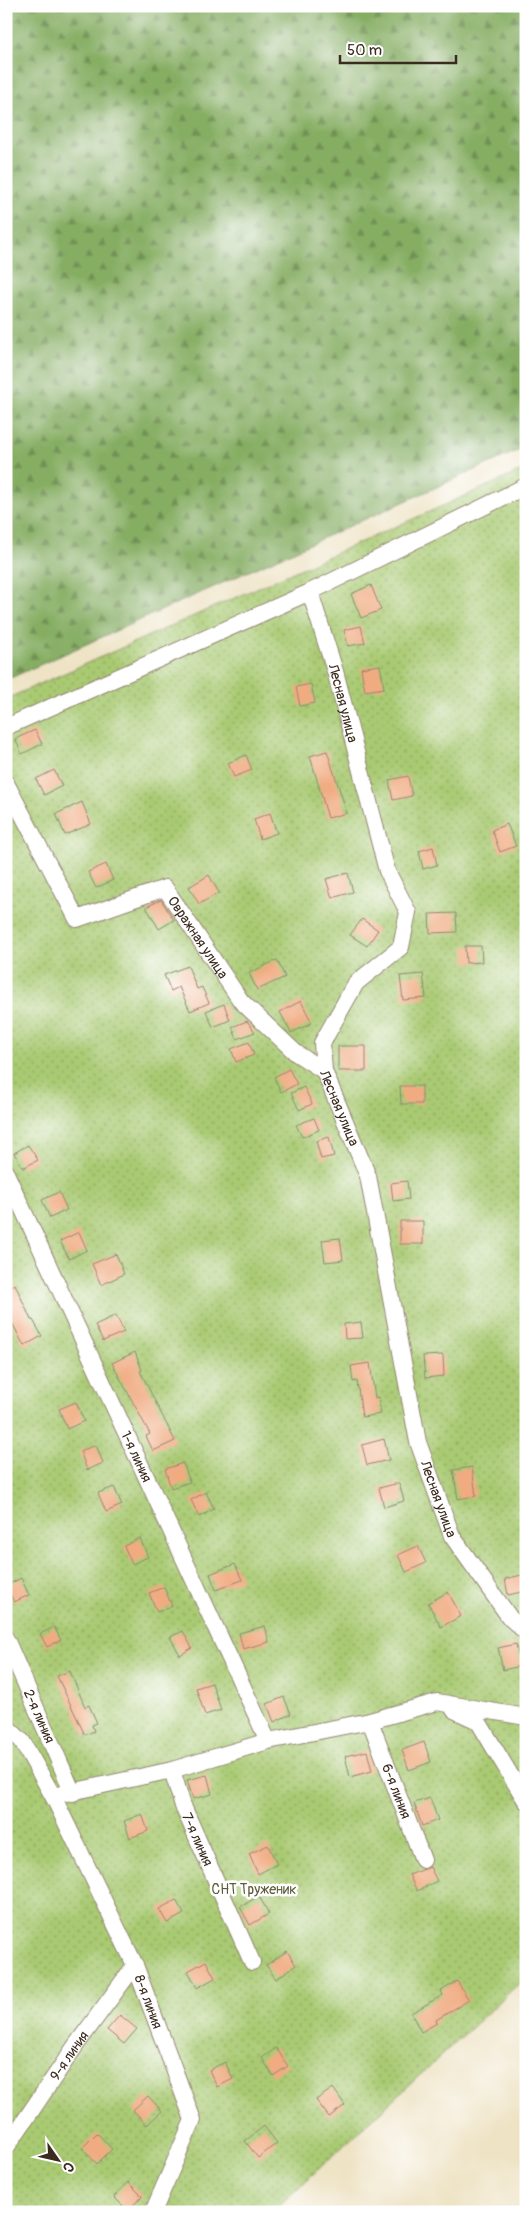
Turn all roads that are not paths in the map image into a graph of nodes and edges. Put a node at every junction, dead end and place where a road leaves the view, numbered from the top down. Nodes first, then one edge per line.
1 (526, 486) edge
2 (310, 592) junction
3 (6, 727) edge
4 (6, 783) edge
5 (324, 1071) junction
6 (6, 1173) edge
7 (526, 1632) edge
8 (6, 1639) edge
9 (436, 1702) junction
10 (526, 1717) edge
11 (370, 1721) junction
12 (6, 1726) edge
13 (268, 1741) junction
14 (172, 1770) junction
15 (73, 1793) junction
16 (53, 1796) junction
17 (526, 1801) edge
18 (423, 1860) dead end
19 (252, 1962) dead end
20 (135, 1965) junction
21 (6, 2148) edge
22 (153, 2212) edge

1 - 2 street
2 - 3 street
2 - 5 street, Лесная улица
4 - 5 street, Овражная улица
5 - 7 street, Лесная улица
6 - 13 street, 1-я линия
8 - 15 street, 2-я линия
9 - 10 street
9 - 11 street
9 - 17 street
11 - 13 street
11 - 18 street, 6-я линия
12 - 16 street, 8-я линия
13 - 14 street
14 - 15 street
14 - 19 street, 7-я линия
15 - 16 street
16 - 20 street, 8-я линия
20 - 21 street, 9-я линия
20 - 22 street, 8-я линия

